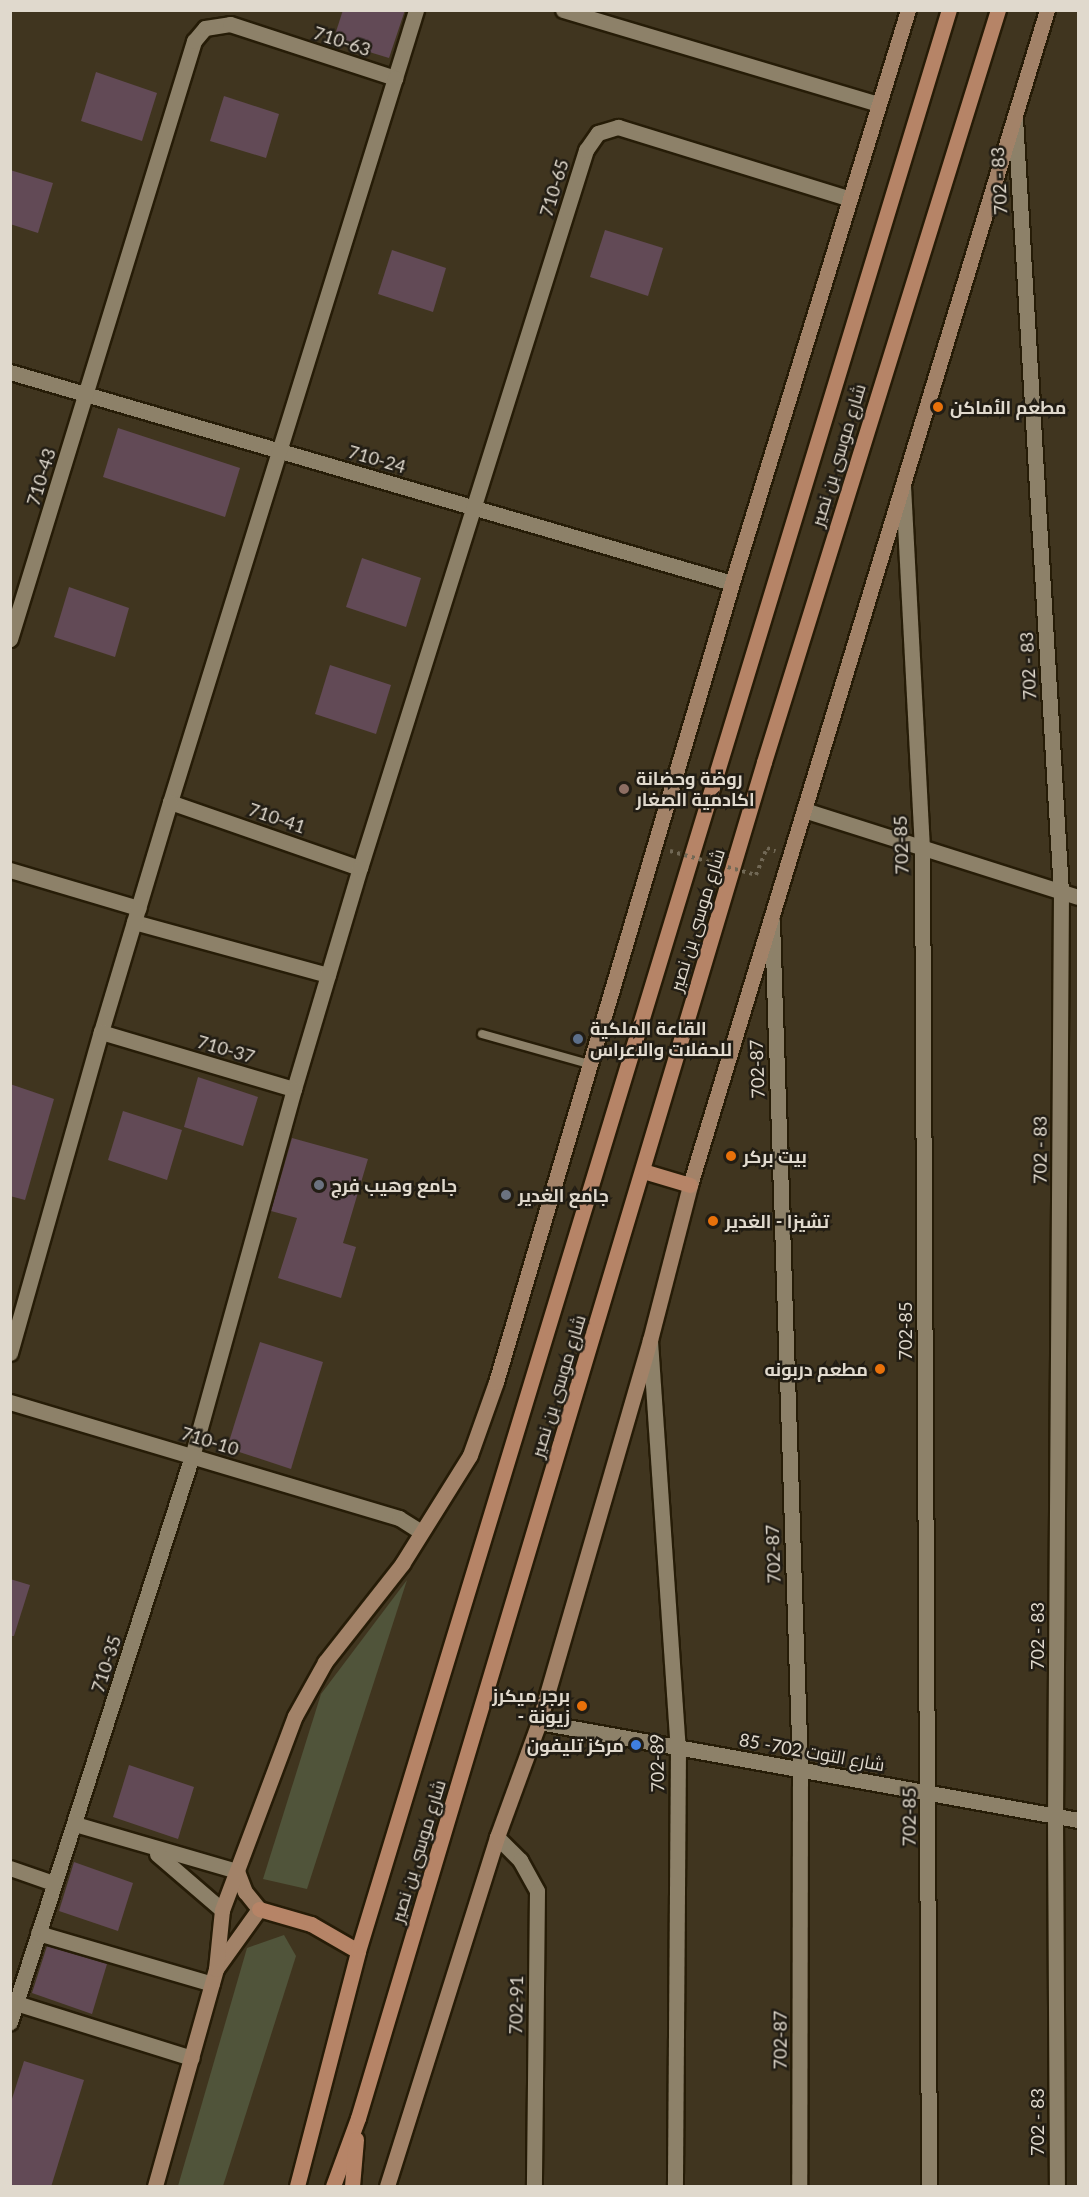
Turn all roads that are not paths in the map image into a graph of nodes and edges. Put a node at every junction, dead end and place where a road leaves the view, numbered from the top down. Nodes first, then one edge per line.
1 (416, 10) edge
2 (563, 10) edge
3 (908, 10) edge
4 (950, 10) edge
5 (998, 10) edge
6 (1047, 10) edge
7 (395, 78) junction
8 (878, 104) junction
9 (1015, 115) junction
10 (848, 198) junction
11 (10, 372) edge
12 (87, 394) junction
13 (279, 450) junction
14 (903, 476) junction
15 (476, 508) junction
16 (732, 582) junction
17 (10, 639) edge
18 (170, 802) junction
19 (804, 810) junction
20 (922, 848) junction
21 (360, 868) junction
22 (10, 870) edge
23 (1061, 892) junction
24 (1078, 897) edge
25 (136, 915) junction
26 (772, 921) junction
27 (328, 975) junction
28 (101, 1032) junction
29 (482, 1034) dead end
30 (589, 1064) junction
31 (294, 1089) junction
32 (643, 1171) junction
33 (690, 1185) junction
34 (650, 1340) junction
35 (10, 1353) edge
36 (10, 1402) edge
37 (192, 1456) junction
38 (421, 1532) junction
39 (539, 1722) junction
40 (678, 1747) junction
41 (800, 1770) junction
42 (928, 1793) junction
43 (1055, 1816) junction
44 (1078, 1820) edge
45 (75, 1824) junction
46 (497, 1837) junction
47 (149, 1848) junction
48 (10, 1868) edge
49 (237, 1870) junction
50 (53, 1883) junction
51 (259, 1909) junction
52 (222, 1910) junction
53 (38, 1933) junction
54 (358, 1951) junction
55 (17, 1976) edge
56 (214, 1976) junction
57 (16, 2003) junction
58 (10, 2022) edge
59 (192, 2058) junction
60 (358, 2118) junction
61 (155, 2187) edge
62 (297, 2187) edge
63 (333, 2187) edge
64 (352, 2187) edge
65 (387, 2187) edge
66 (534, 2187) edge
67 (675, 2187) edge
68 (799, 2187) edge
69 (929, 2187) edge
70 (1057, 2187) edge

1 - 7 street
2 - 8 street
3 - 8 street
4 - 54 main road, شارع موسى بن نصير
5 - 32 main road, شارع موسى بن نصير
6 - 9 street
7 - 12 street, 710-63
7 - 13 street
8 - 10 street
9 - 14 street
9 - 23 street, 702 - 83
10 - 15 street, 710-65
10 - 16 street
11 - 12 street, 710-24
12 - 13 street, 710-24
12 - 17 street, 710-43
13 - 15 street, 710-24
13 - 18 street
14 - 19 street
14 - 20 street, 702-85
15 - 16 street, 710-24
15 - 21 street
16 - 30 street
18 - 21 street, 710-41
18 - 25 street
19 - 20 street
19 - 26 street
20 - 23 street
20 - 42 street, 702-85
21 - 27 street
22 - 25 street
23 - 24 street
23 - 43 street, 702 - 83
25 - 27 street
25 - 28 street
26 - 33 street
26 - 41 street, 702-87
27 - 31 street
28 - 31 street, 710-37
28 - 35 street
29 - 30 lane
30 - 38 street
31 - 37 street
32 - 33 main road
32 - 60 main road, شارع موسى بن نصير
33 - 34 street
34 - 39 street
34 - 40 street, 702-89
36 - 37 street, 710-10
37 - 38 street, 710-10
37 - 45 street, 710-35
38 - 49 street
39 - 40 street, شارع التوت 702- 85
39 - 46 street
40 - 41 street, شارع التوت 702- 85
40 - 67 street, 702-89
41 - 42 street, شارع التوت 702- 85
41 - 68 street, 702-87
42 - 43 street, شارع التوت 702- 85
42 - 69 street, 702-85
43 - 44 street, شارع التوت 702- 85
43 - 70 street, 702 - 83
45 - 47 street
45 - 50 street, 710-35
46 - 65 street
46 - 66 street, 702-91
47 - 49 street
47 - 52 street
48 - 50 street
49 - 51 street
49 - 52 street
50 - 53 street, 710-35
51 - 54 main road
51 - 56 street
52 - 56 street
53 - 55 street, 710-35
53 - 56 street
54 - 62 main road, شارع موسى بن نصير
55 - 57 street, 710-35
56 - 59 street
57 - 58 street, 710-35
57 - 59 street
59 - 61 street
60 - 63 main road, شارع موسى بن نصير
60 - 64 main road

